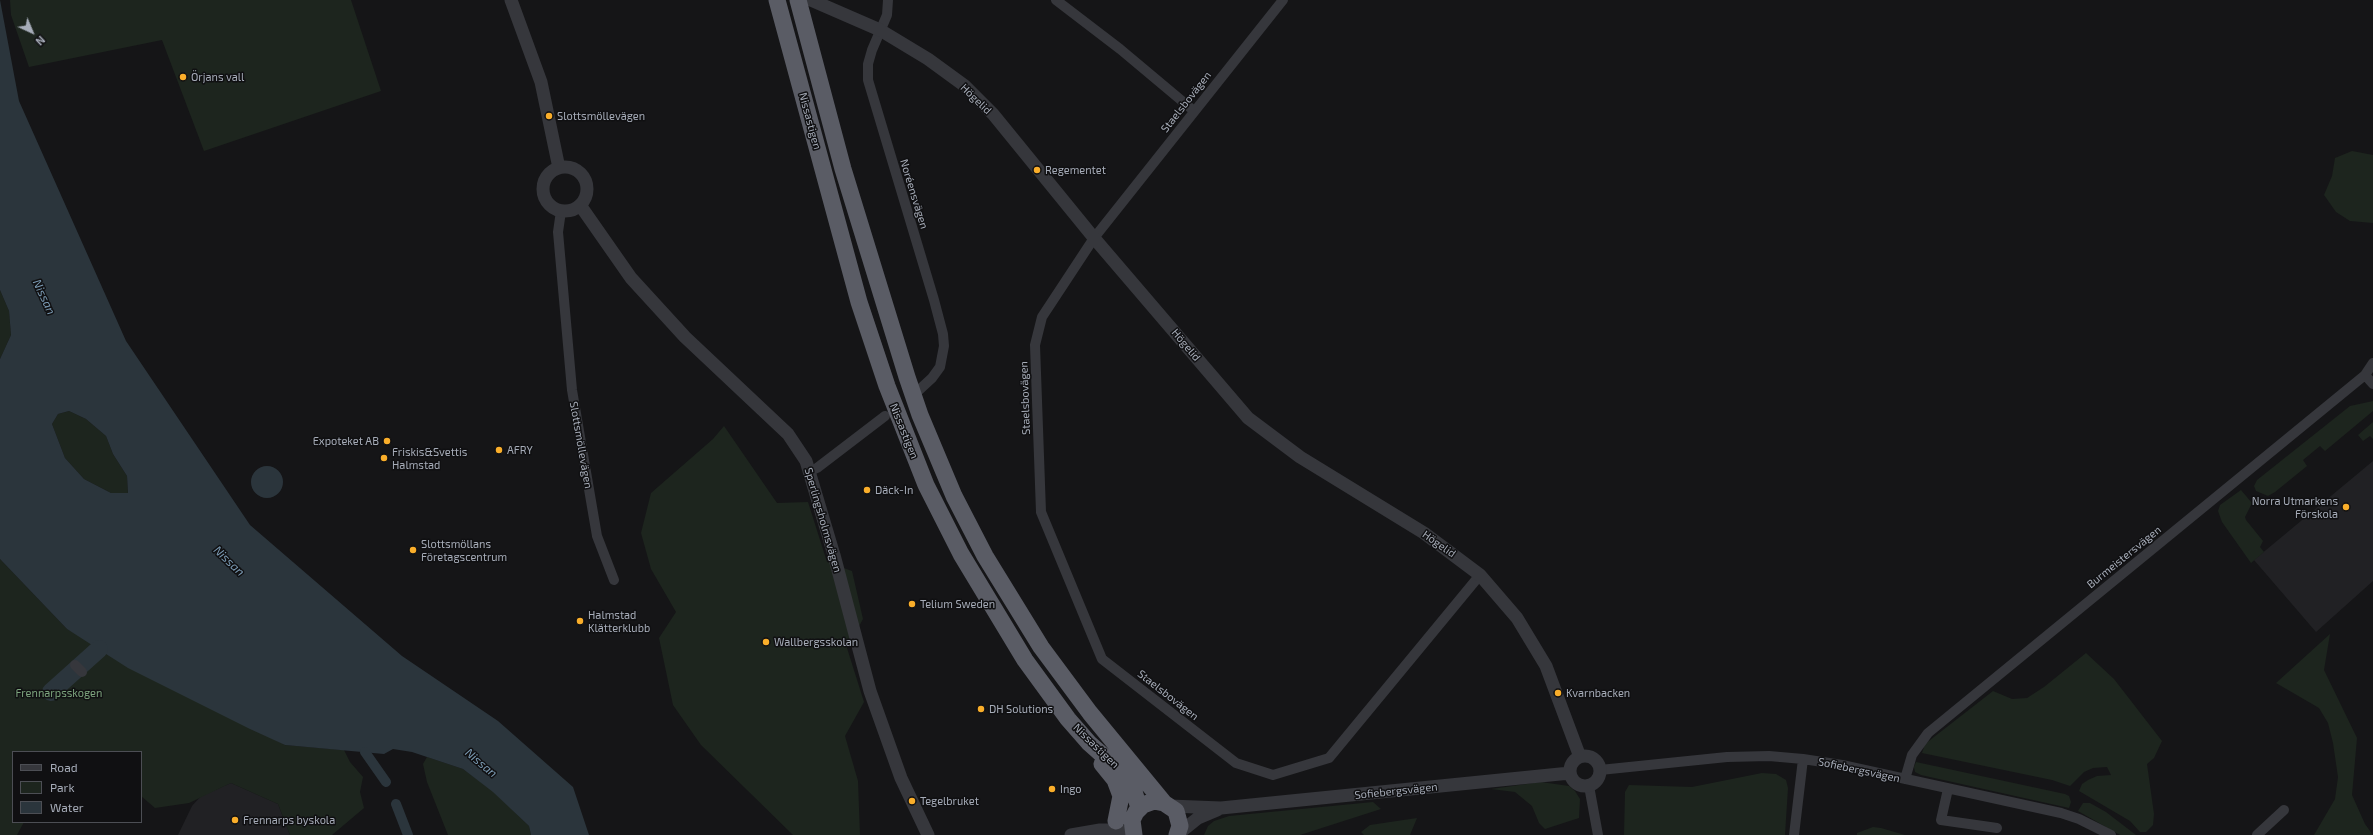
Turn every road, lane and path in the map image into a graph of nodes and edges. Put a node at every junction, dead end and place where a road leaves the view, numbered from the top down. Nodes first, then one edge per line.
1 (511, 0) edge
2 (777, 0) edge
3 (798, 0) edge
4 (811, 0) edge
5 (888, 0) edge
6 (1056, 0) edge
7 (1283, 0) edge
8 (880, 30) junction
9 (1194, 111) junction
10 (558, 168) junction
11 (580, 205) junction
12 (561, 211) junction
13 (1094, 238) junction
14 (2373, 363) edge
15 (2365, 375) junction
16 (2373, 384) edge
17 (919, 390) dead end
18 (885, 416) dead end
19 (810, 471) junction
20 (1480, 575) junction
21 (614, 580) dead end
22 (1089, 743) junction
23 (1580, 757) junction
24 (1803, 759) junction
25 (1600, 770) junction
26 (1570, 773) junction
27 (1905, 779) junction
28 (1589, 786) junction
29 (1948, 789) junction
30 (1167, 804) junction
31 (1221, 808) junction
32 (1137, 810) junction
33 (2284, 810) dead end
34 (1116, 821) junction
35 (1997, 828) dead end
36 (1100, 830) junction
37 (1178, 834) edge
38 (928, 835) edge
39 (1071, 835) edge
40 (1133, 835) edge
41 (1598, 835) edge
42 (1794, 835) edge
43 (2111, 835) edge
44 (2257, 835) edge

1 - 10 street
2 - 22 highway, Nissastigen
3 - 30 highway, Nissastigen
4 - 8 street, Högelid
5 - 8 street, Noréensvägen
6 - 9 street
7 - 9 street, Staelsbovägen
8 - 13 street, Högelid
8 - 17 street, Noréensvägen
9 - 13 street, Staelsbovägen
10 - 11 street
10 - 12 street
11 - 12 street
11 - 19 street, Sperlingsholmsvägen
12 - 21 street, Slottsmöllevägen
13 - 20 street, Högelid
13 - 20 street, Staelsbovägen
14 - 15 street, Burmeistersvägen
15 - 16 street
15 - 27 street, Burmeistersvägen
18 - 19 street
19 - 38 street, Sperlingsholmsvägen
20 - 23 street, Högelid
22 - 32 highway, Nissastigen
22 - 34 highway
23 - 25 street
23 - 26 street
24 - 25 street, Sofiebergsvägen
24 - 27 street, Sofiebergsvägen
24 - 42 street
25 - 28 street
26 - 28 street
26 - 31 street, Sofiebergsvägen
27 - 29 street, Sofiebergsvägen
28 - 41 street
29 - 35 street
29 - 43 street, Sofiebergsvägen
30 - 31 street, Sofiebergsvägen
30 - 32 highway
30 - 37 highway, Nissastigen
31 - 37 street, Sofiebergsvägen
32 - 34 street
32 - 40 highway
33 - 44 street
34 - 36 street
36 - 39 street
36 - 40 street

